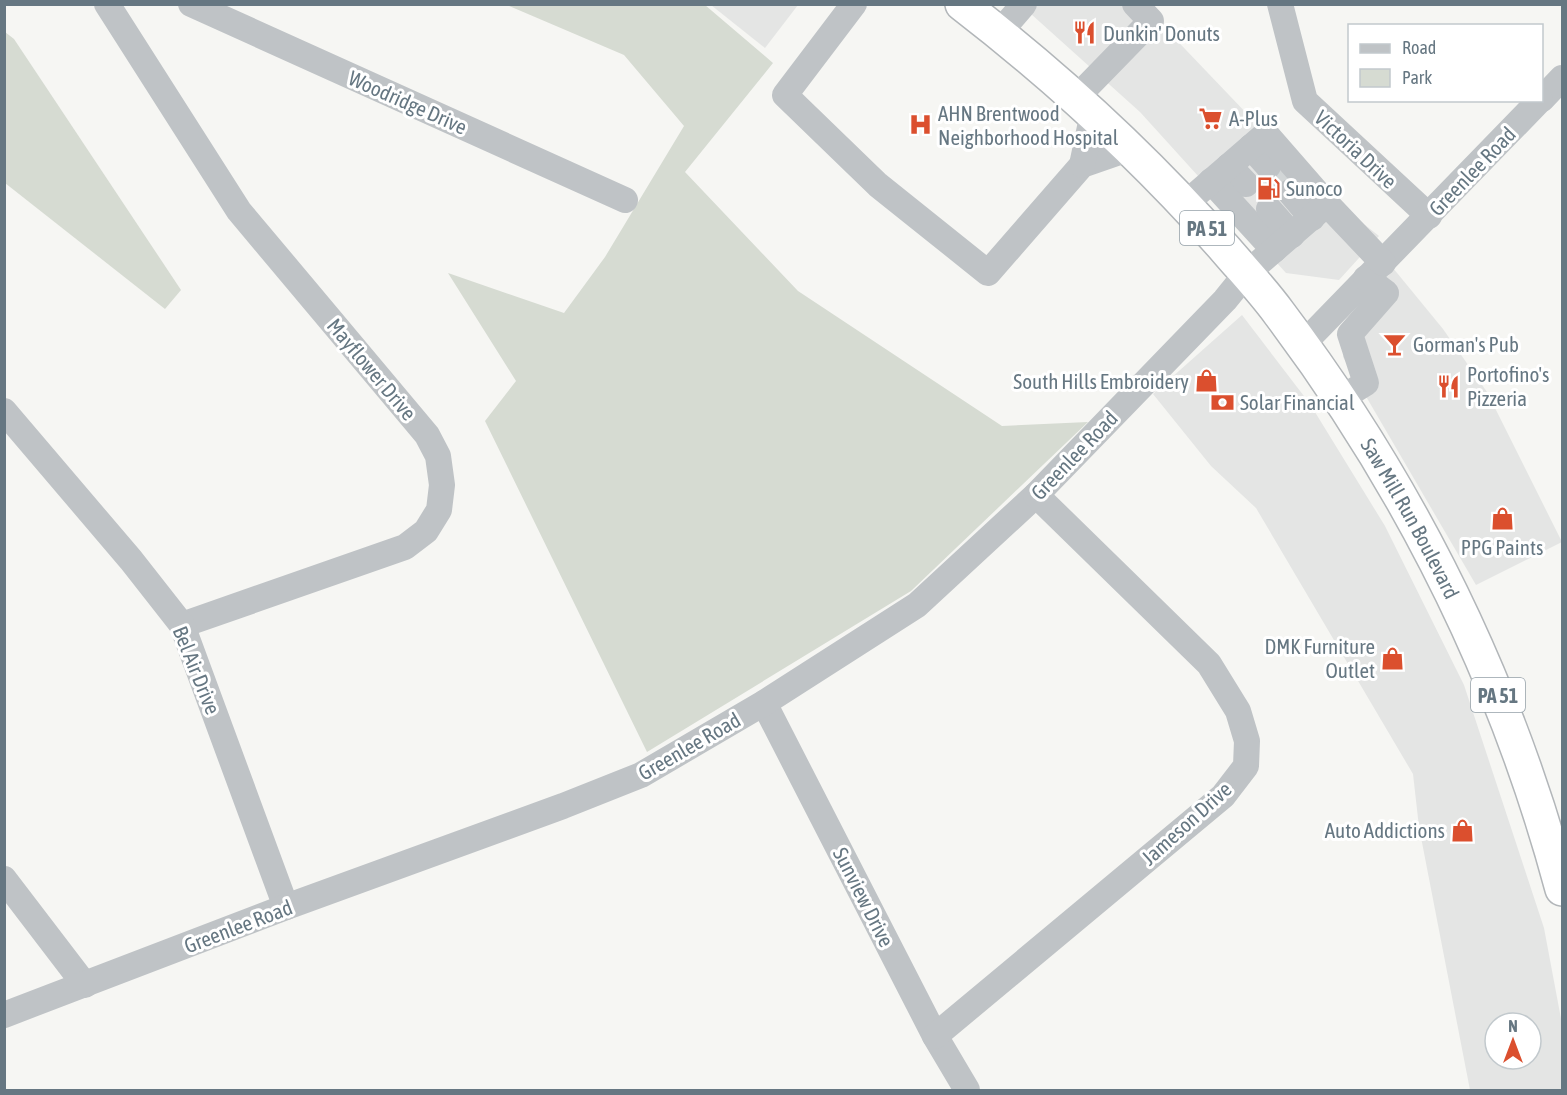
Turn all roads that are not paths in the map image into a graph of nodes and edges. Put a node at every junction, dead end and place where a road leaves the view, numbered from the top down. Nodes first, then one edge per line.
1 (107, 4) edge
2 (191, 4) edge
3 (854, 4) edge
4 (962, 4) edge
5 (1024, 4) edge
6 (1135, 4) edge
7 (1280, 4) edge
8 (999, 33) junction
9 (1563, 78) edge
10 (1543, 98) edge
11 (1539, 102) edge
12 (1085, 105) junction
13 (1251, 147) junction
14 (1131, 148) junction
15 (1082, 165) junction
16 (1268, 166) tunnel mouth
17 (1220, 173) junction
18 (1246, 184) tunnel mouth
19 (1290, 192) tunnel mouth
20 (624, 200) dead end
21 (1185, 204) junction
22 (1269, 209) tunnel mouth
23 (1319, 211) junction
24 (1429, 216) junction
25 (1283, 243) junction
26 (1375, 270) junction
27 (1246, 274) junction
28 (1302, 345) junction
29 (1340, 399) junction
30 (4, 411) edge
31 (1036, 495) junction
32 (182, 625) junction
33 (765, 703) junction
34 (4, 879) edge
35 (1563, 889) edge
36 (286, 907) junction
37 (85, 985) junction
38 (4, 1015) edge
39 (936, 1036) junction
40 (967, 1090) edge

1 - 32 street, Mayflower Drive
2 - 20 street, Woodridge Drive
3 - 15 street
4 - 8 highway, Saw Mill Run Boulevard / PA 51
5 - 8 street
6 - 12 street
7 - 24 street, Victoria Drive
8 - 12 highway, Saw Mill Run Boulevard / PA 51
9 - 10 street, Greenlee Road
11 - 24 street, Greenlee Road
12 - 14 highway, Saw Mill Run Boulevard / PA 51
12 - 15 street
13 - 16 street
13 - 17 street
13 - 23 street
14 - 15 street
14 - 21 highway, Saw Mill Run Boulevard / PA 51
17 - 18 street
17 - 21 street
17 - 25 street
19 - 23 street
21 - 27 highway, Saw Mill Run Boulevard / PA 51
22 - 25 street
23 - 25 street, Greenlee Road
23 - 26 street
24 - 26 street, Greenlee Road
25 - 27 street, Greenlee Road
26 - 28 street, Greenlee Road
26 - 29 street
27 - 28 highway, Saw Mill Run Boulevard / PA 51
27 - 31 street, Greenlee Road
28 - 29 highway, Saw Mill Run Boulevard / PA 51
29 - 35 highway, Saw Mill Run Boulevard / PA 51
30 - 32 street, Bel Air Drive
31 - 33 street, Greenlee Road
31 - 39 street, Jameson Drive
32 - 36 street, Bel Air Drive
33 - 36 street, Greenlee Road
33 - 39 street, Sunview Drive
34 - 37 street
36 - 37 street, Greenlee Road
37 - 38 street, Greenlee Road
39 - 40 street, Sunview Drive

